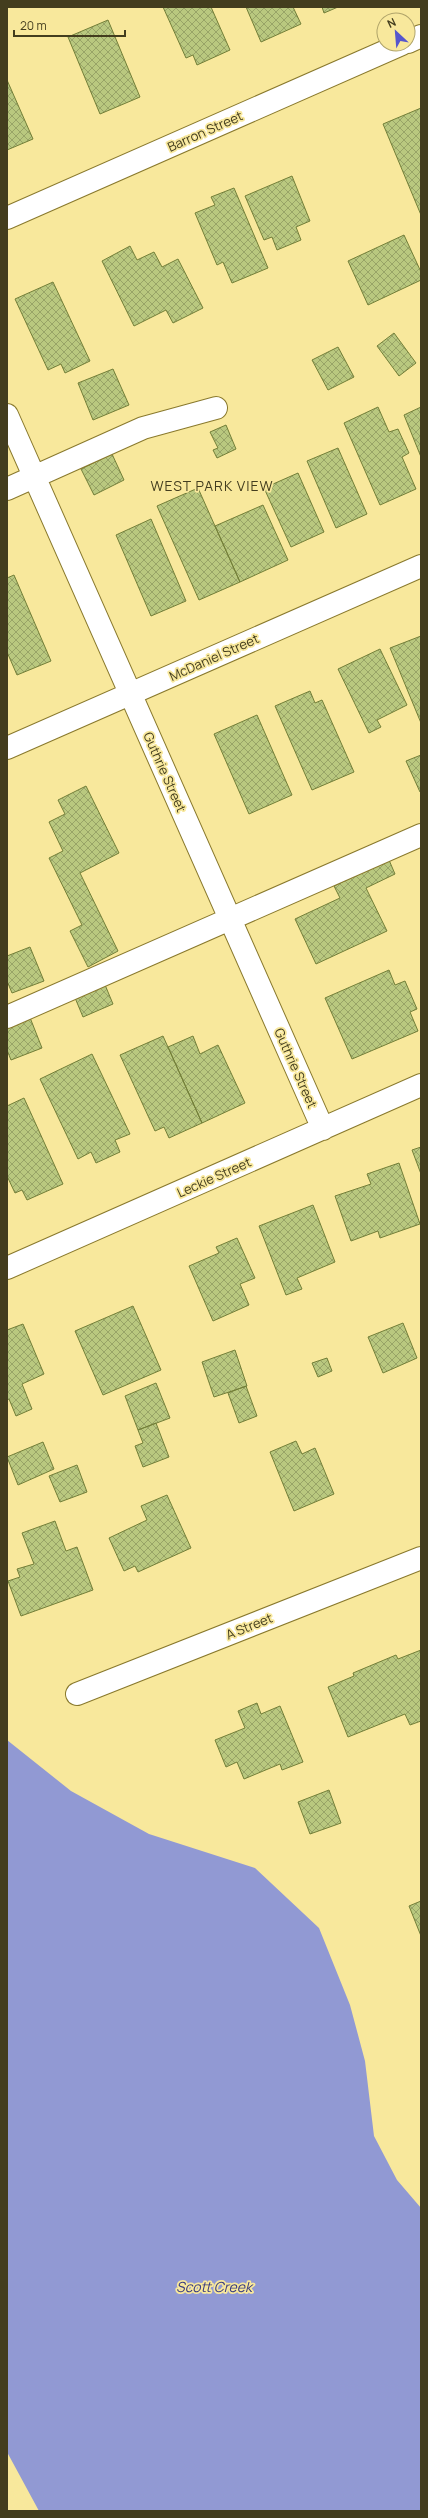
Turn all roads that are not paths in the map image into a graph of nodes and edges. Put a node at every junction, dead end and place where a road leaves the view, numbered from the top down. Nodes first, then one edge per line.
1 (384, 52) edge
2 (7, 218) edge
3 (216, 408) dead end
4 (7, 415) edge
5 (34, 477) junction
6 (7, 489) edge
7 (421, 566) edge
8 (130, 694) junction
9 (7, 748) edge
10 (421, 835) edge
11 (230, 919) junction
12 (7, 1017) edge
13 (421, 1085) edge
14 (322, 1129) junction
15 (7, 1268) edge
16 (421, 1558) edge
17 (77, 1694) dead end

1 - 2 street, Barron Street
3 - 5 street
4 - 5 street, Guthrie Street
5 - 6 street
5 - 8 street, Guthrie Street
7 - 8 street, McDaniel Street
8 - 9 street, McDaniel Street
8 - 11 street, Guthrie Street
10 - 11 street
11 - 12 street
11 - 14 street, Guthrie Street
13 - 14 street, Leckie Street
14 - 15 street, Leckie Street
16 - 17 street, A Street

